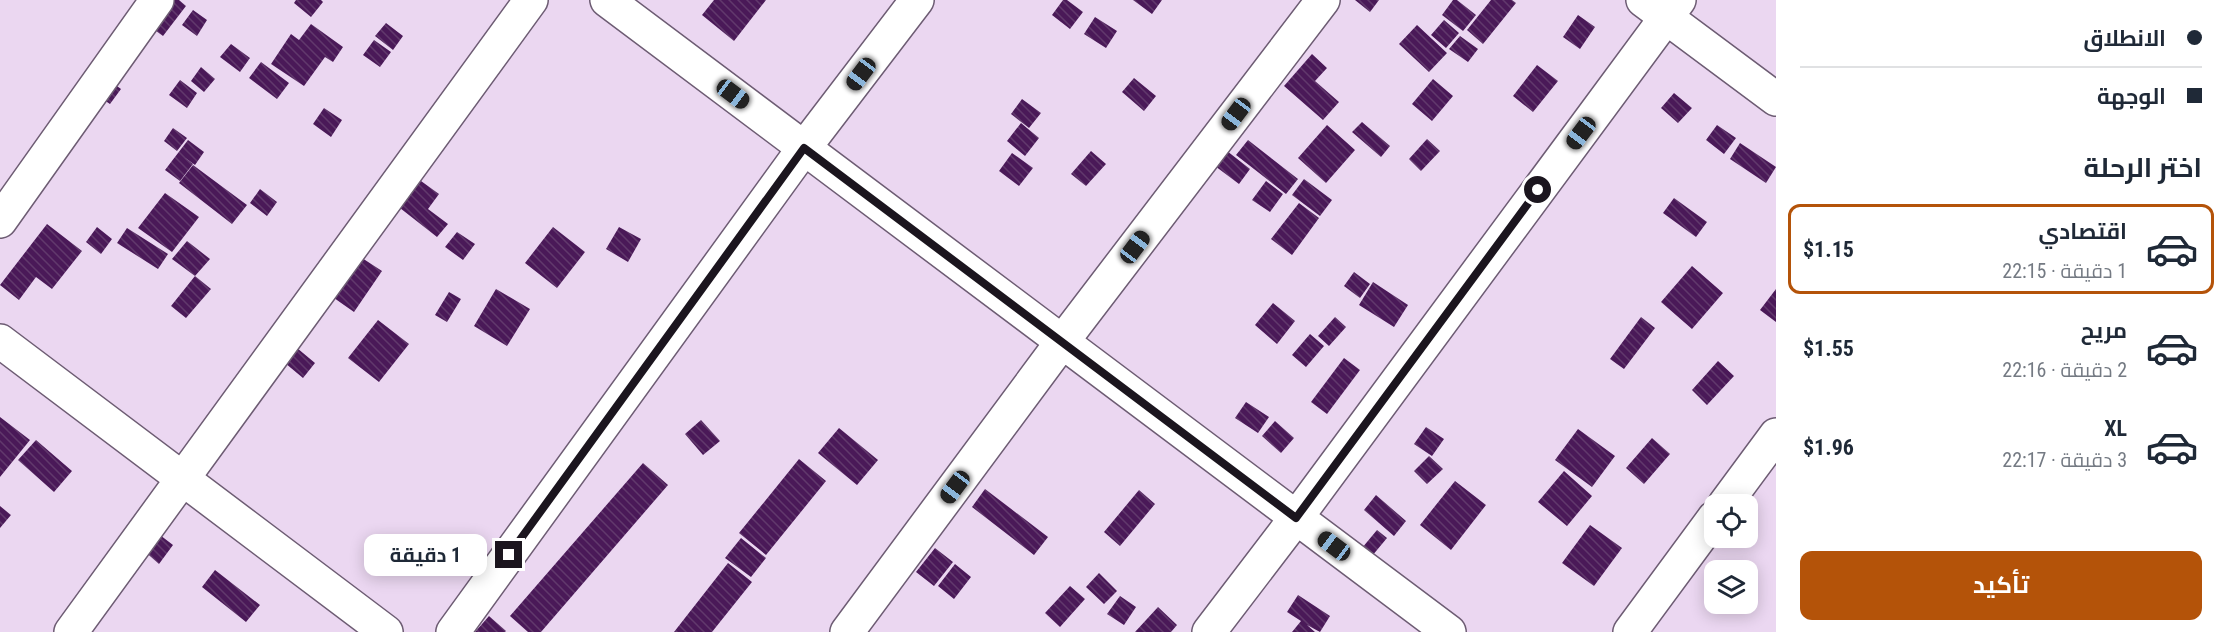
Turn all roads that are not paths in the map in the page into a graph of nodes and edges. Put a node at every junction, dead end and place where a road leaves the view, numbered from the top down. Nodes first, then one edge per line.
1 (158, 0) edge
2 (531, 0) edge
3 (607, 0) edge
4 (917, 0) edge
5 (1323, 0) edge
6 (1663, 6) edge
7 (1776, 99) edge
8 (804, 148) junction
9 (0, 221) edge
10 (0, 341) edge
11 (1062, 342) junction
12 (1776, 435) edge
13 (183, 478) junction
14 (1732, 494) edge
15 (1296, 518) junction
16 (1704, 532) edge
17 (71, 632) edge
18 (386, 632) edge
19 (453, 632) edge
20 (847, 632) edge
21 (1209, 632) edge
22 (1449, 632) edge
23 (1630, 632) edge

1 - 9 street
2 - 13 street
3 - 8 street
4 - 8 street
5 - 11 street
6 - 7 street
6 - 15 street
8 - 11 street
8 - 19 street
10 - 13 street
11 - 15 street
11 - 20 street
12 - 14 street
13 - 17 street
13 - 18 street
15 - 21 street
15 - 22 street
16 - 23 street

